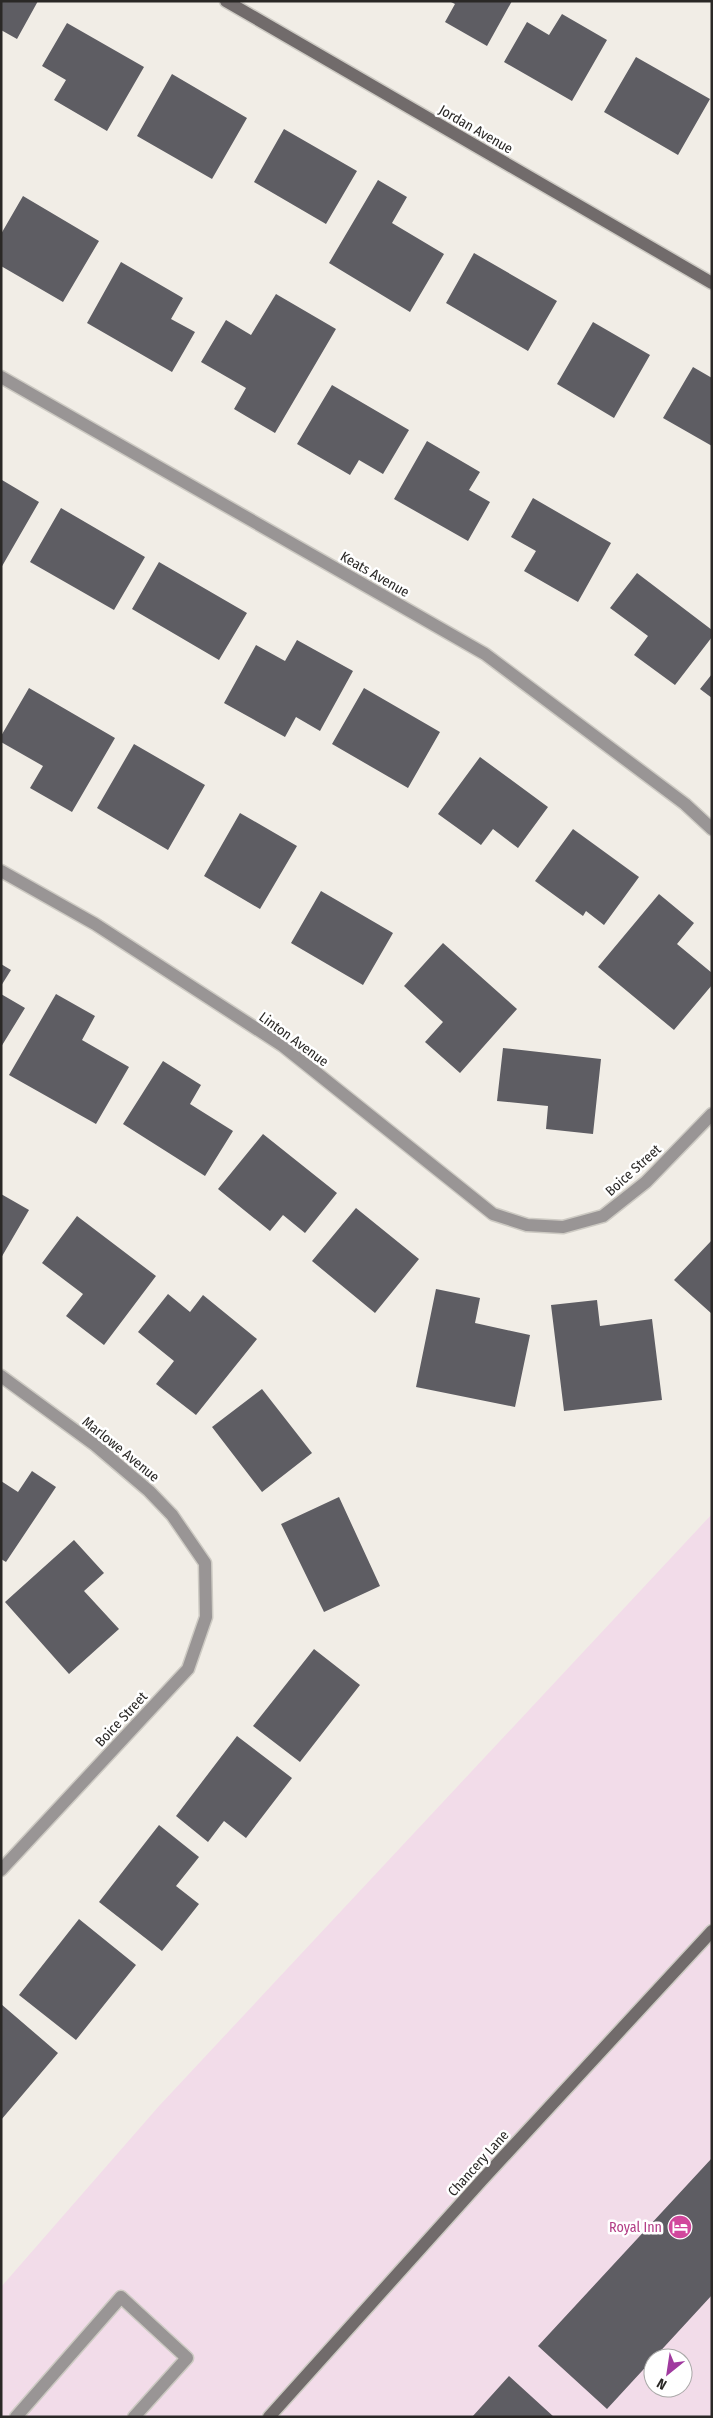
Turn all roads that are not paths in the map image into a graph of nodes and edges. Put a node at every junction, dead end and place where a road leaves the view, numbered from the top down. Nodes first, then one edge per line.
1 (226, 1) edge
2 (712, 283) edge
3 (1, 377) edge
4 (712, 829) edge
5 (1, 871) edge
6 (712, 1114) edge
7 (563, 1227) joint
8 (1, 1376) edge
9 (204, 1562) joint
10 (1, 1870) edge
11 (712, 1931) edge
12 (16, 2417) edge
13 (134, 2417) edge
14 (269, 2417) edge

1 - 2 street, Jordan Avenue
3 - 4 street, Keats Avenue
5 - 7 street, Linton Avenue
6 - 7 street, Boice Street
8 - 9 street, Marlowe Avenue
9 - 10 street, Boice Street
11 - 14 street, Chancery Lane
12 - 13 street

